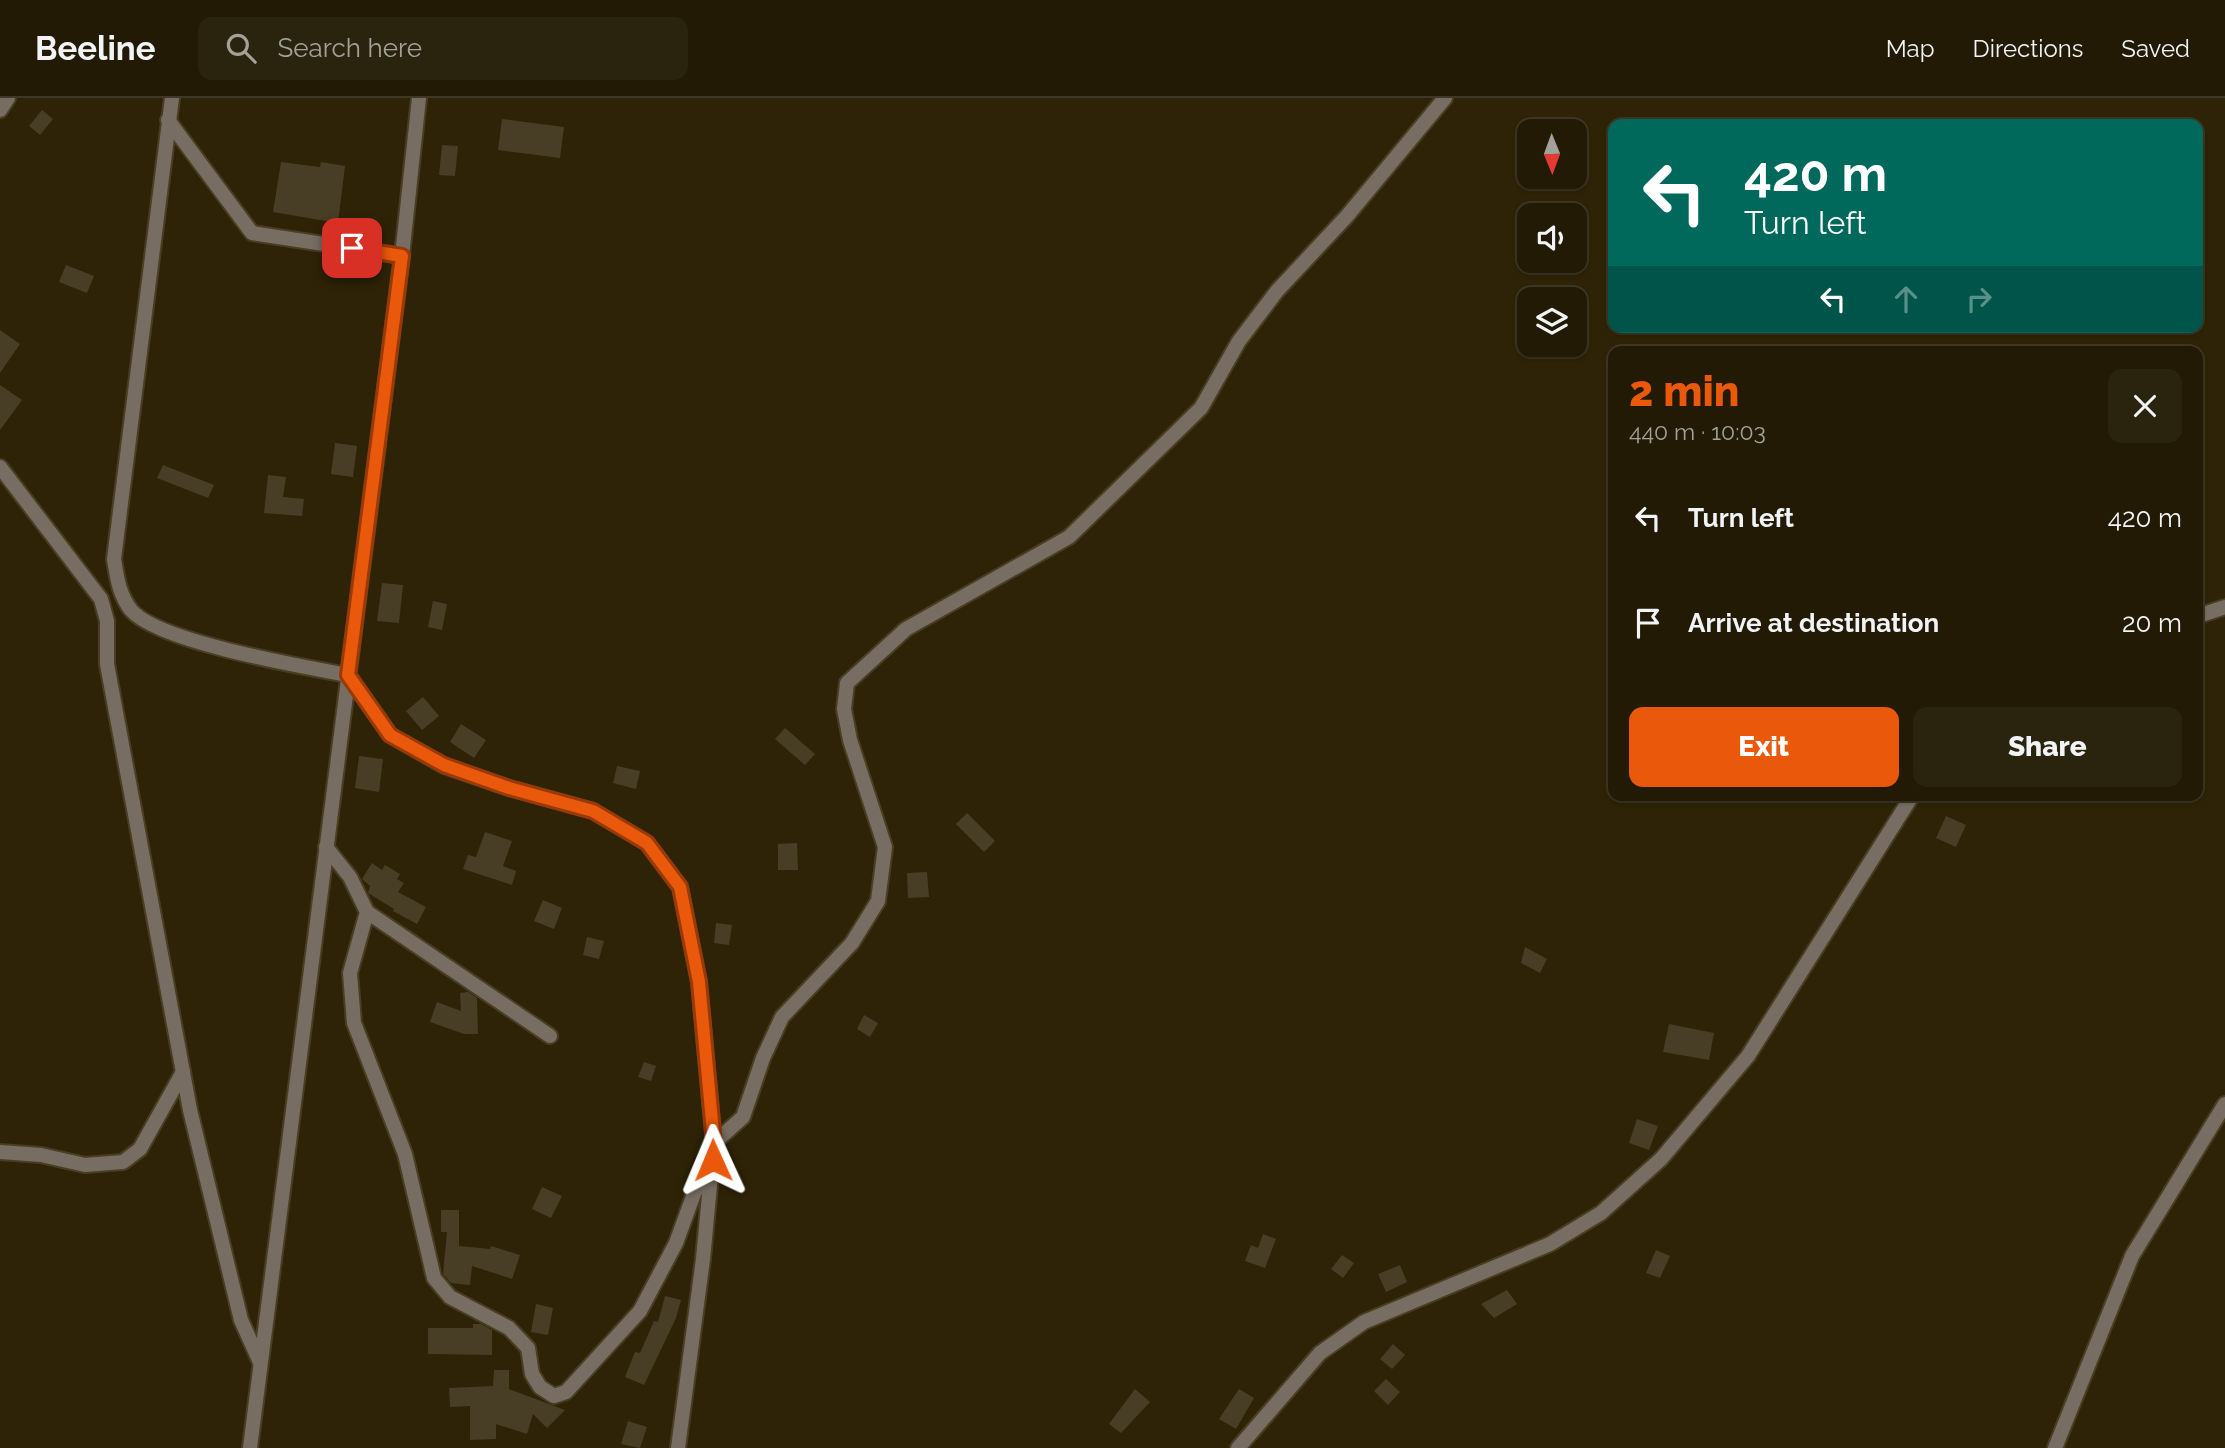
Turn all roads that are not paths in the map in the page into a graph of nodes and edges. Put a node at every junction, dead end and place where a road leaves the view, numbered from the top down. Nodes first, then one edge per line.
1 (8, 98) edge
2 (172, 98) edge
3 (419, 98) edge
4 (1445, 98) edge
5 (0, 110) edge
6 (168, 120) junction
7 (402, 256) junction
8 (0, 467) edge
9 (119, 592) junction
10 (101, 599) junction
11 (2225, 607) edge
12 (2203, 614) edge
13 (348, 675) junction
14 (1909, 801) edge
15 (326, 847) junction
16 (367, 912) junction
17 (550, 1036) dead end
18 (183, 1072) junction
19 (2225, 1104) edge
20 (714, 1143) junction
21 (0, 1152) edge
22 (711, 1177) junction
23 (260, 1362) junction
24 (250, 1448) edge
25 (678, 1448) edge
26 (1238, 1448) edge
27 (2055, 1448) edge

1 - 5 street
2 - 6 street
3 - 7 street
4 - 20 street
6 - 7 street
6 - 9 street
7 - 13 street
8 - 10 street
9 - 10 street
9 - 13 street
10 - 18 street
11 - 12 street
13 - 15 street
13 - 20 street
14 - 26 street
15 - 16 street
15 - 23 street
16 - 17 street
16 - 22 street
18 - 21 street
18 - 23 street
19 - 27 street
20 - 22 street
22 - 25 street
23 - 24 street

